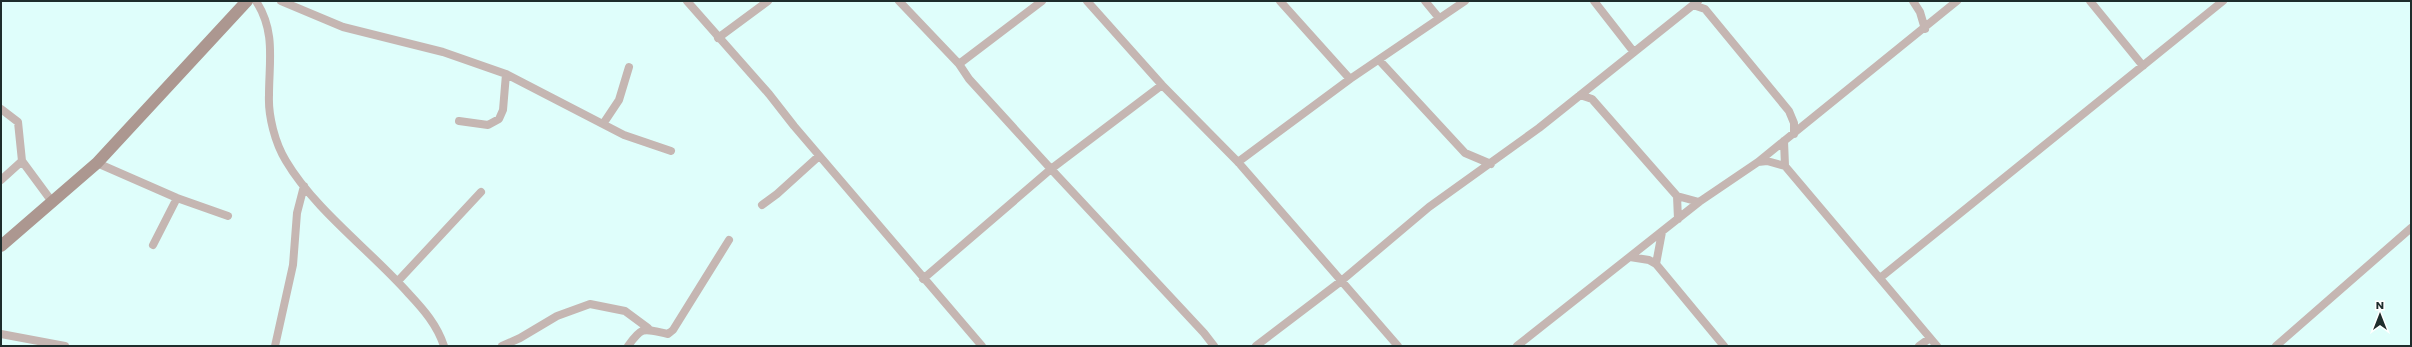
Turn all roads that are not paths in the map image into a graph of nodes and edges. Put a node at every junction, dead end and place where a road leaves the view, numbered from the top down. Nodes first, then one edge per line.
1 (247, 1) edge
2 (256, 1) edge
3 (280, 1) edge
4 (687, 1) edge
5 (768, 1) edge
6 (899, 1) edge
7 (1042, 1) edge
8 (1087, 1) edge
9 (1280, 1) edge
10 (1425, 1) edge
11 (1465, 1) edge
12 (1594, 1) edge
13 (1913, 1) edge
14 (1957, 1) edge
15 (2090, 1) edge
16 (2223, 1) edge
17 (1696, 3) edge
18 (1439, 18) junction
19 (1925, 29) junction
20 (718, 38) junction
21 (1633, 51) junction
22 (1379, 60) junction
23 (959, 64) junction
24 (2144, 66) junction
25 (629, 67) dead end
26 (506, 74) junction
27 (1350, 79) junction
28 (1162, 85) junction
29 (1580, 95) junction
30 (1, 109) edge
31 (459, 120) dead end
32 (603, 124) junction
33 (1794, 134) junction
34 (1784, 142) junction
35 (671, 151) dead end
36 (819, 156) junction
37 (22, 162) junction
38 (1238, 162) junction
39 (1758, 162) junction
40 (97, 163) junction
41 (1491, 164) junction
42 (1785, 166) junction
43 (1051, 169) junction
44 (1, 180) edge
45 (304, 186) junction
46 (481, 192) dead end
47 (1677, 196) junction
48 (177, 198) junction
49 (1699, 202) junction
50 (53, 203) junction
51 (762, 205) dead end
52 (228, 216) dead end
53 (1678, 219) junction
54 (2411, 228) edge
55 (1662, 232) junction
56 (729, 240) dead end
57 (152, 245) dead end
58 (1, 246) edge
59 (1630, 257) junction
60 (1656, 264) junction
61 (1880, 278) junction
62 (923, 279) junction
63 (398, 281) junction
64 (1340, 282) junction
65 (648, 328) junction
66 (1, 334) edge
67 (1930, 338) junction
68 (1519, 345) edge
69 (65, 346) edge
70 (275, 346) edge
71 (444, 346) edge
72 (502, 346) edge
73 (628, 346) edge
74 (982, 346) edge
75 (1214, 346) edge
76 (1256, 346) edge
77 (1398, 346) edge
78 (1724, 346) edge
79 (1919, 346) edge
80 (1936, 346) edge
81 (2276, 346) edge

1 - 40 street
2 - 45 street
3 - 26 street
4 - 20 street
5 - 20 street
6 - 23 street
7 - 23 street
8 - 28 street
9 - 27 street
10 - 18 street
11 - 18 street
12 - 21 street
13 - 19 street
14 - 19 street
15 - 24 street
16 - 24 street
17 - 21 street
17 - 33 street
18 - 22 street
19 - 33 street
20 - 36 street
21 - 29 street
22 - 27 street
22 - 41 street
23 - 43 street
24 - 61 street
25 - 32 street
26 - 31 street
26 - 32 street
27 - 38 street
28 - 38 street
28 - 43 street
29 - 41 street
29 - 47 street
30 - 37 street
32 - 35 street
33 - 34 street
34 - 39 street
34 - 42 street
36 - 51 street
36 - 62 street
37 - 44 street
37 - 50 street
38 - 64 street
39 - 42 street
39 - 49 street
40 - 48 street
40 - 50 street
41 - 64 street
42 - 61 street
43 - 62 street
43 - 75 street
45 - 63 street
45 - 70 street
46 - 63 street
47 - 49 street
47 - 53 street
48 - 52 street
48 - 57 street
49 - 53 street
50 - 58 street
53 - 55 street
54 - 81 street
55 - 59 street
55 - 60 street
56 - 65 street
59 - 60 street
59 - 68 street
60 - 78 street
61 - 67 street
62 - 74 street
63 - 71 street
64 - 76 street
64 - 77 street
65 - 72 street
65 - 73 street
66 - 69 street
67 - 79 street
67 - 80 street

